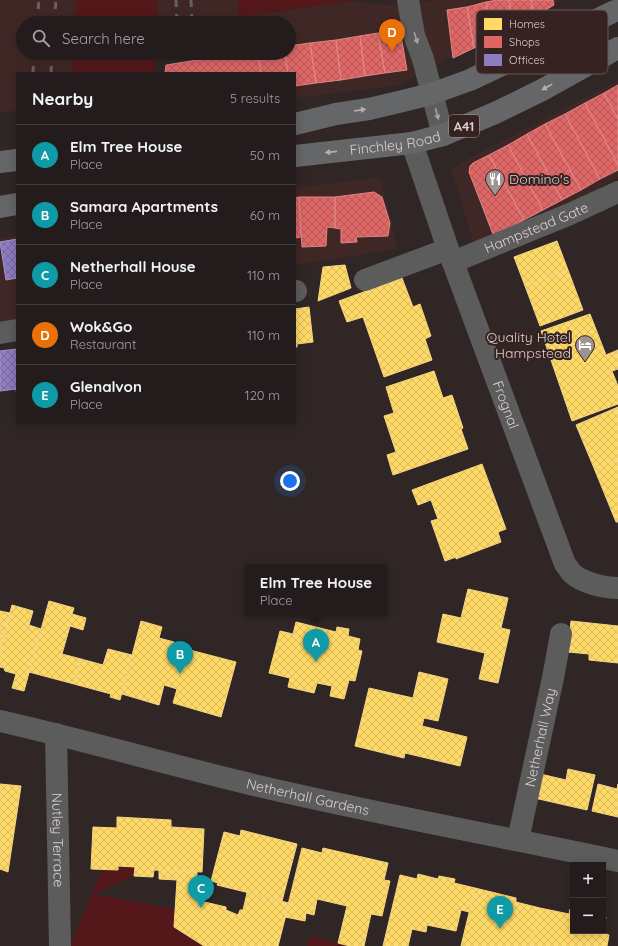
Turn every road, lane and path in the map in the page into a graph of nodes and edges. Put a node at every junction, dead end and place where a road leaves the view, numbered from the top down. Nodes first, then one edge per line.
1 (408, 0) edge
2 (618, 11) edge
3 (608, 14) edge
4 (618, 48) edge
5 (608, 53) edge
6 (483, 74) edge
7 (570, 74) edge
8 (431, 94) junction
9 (296, 124) edge
10 (443, 135) junction
11 (412, 143) junction
12 (296, 156) edge
13 (16, 160) edge
14 (0, 162) edge
15 (618, 192) edge
16 (16, 204) edge
17 (0, 207) edge
18 (451, 255) junction
19 (365, 280) dead end
20 (16, 330) edge
21 (0, 333) edge
22 (618, 588) edge
23 (561, 634) dead end
24 (0, 721) edge
25 (56, 734) junction
26 (518, 840) junction
27 (618, 860) edge
28 (60, 946) edge

1 -> 8 street
2 - 3 highway
4 -> 5 highway, Finchley Road / A41
6 - 8 highway
7 -> 10 highway, Finchley Road / A41
9 -> 8 highway
8 -> 10 street
10 - 11 highway, Finchley Road / A41
11 -> 12 highway, Finchley Road / A41
11 - 18 street, Frognal
13 - 14 highway
15 - 18 street, Hampstead Gate
16 - 17 highway
18 - 19 street, Hampstead Gate
18 - 22 street, Frognal
20 - 21 street
23 - 26 street, Netherhall Way
24 - 25 street, Netherhall Gardens
25 - 26 street, Netherhall Gardens
25 - 28 street, Nutley Terrace
26 - 27 street, Netherhall Gardens

